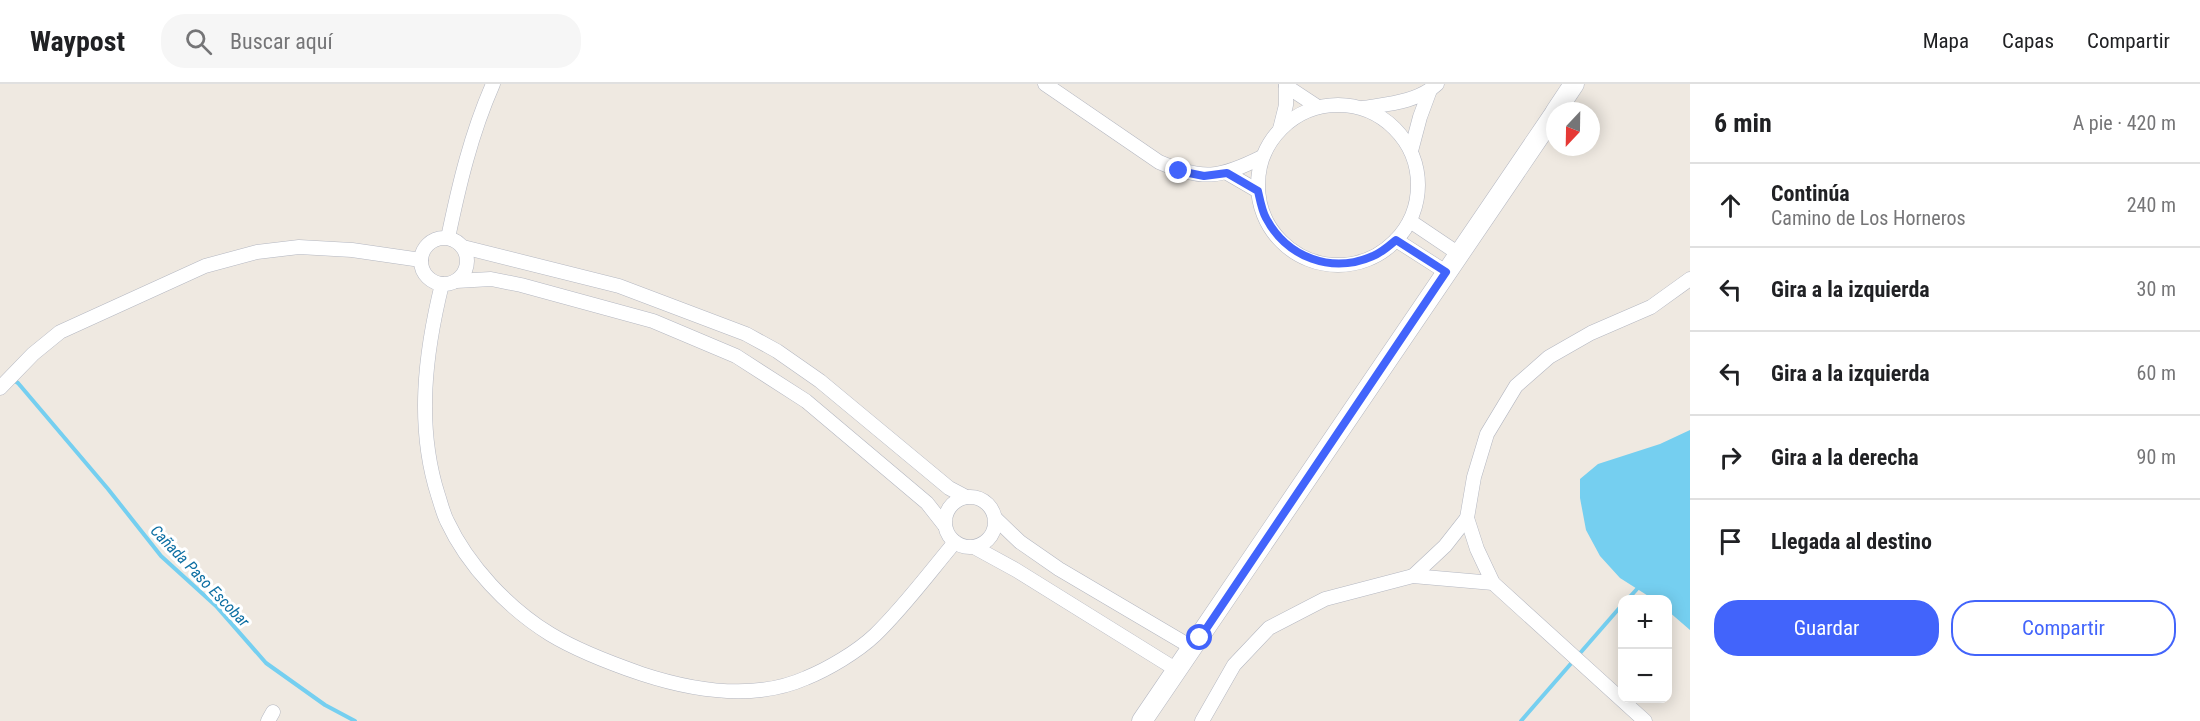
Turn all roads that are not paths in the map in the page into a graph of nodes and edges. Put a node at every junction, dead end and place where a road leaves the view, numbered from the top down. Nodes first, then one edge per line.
1 (493, 84) edge
2 (1045, 84) edge
3 (1574, 84) edge
4 (1286, 85) edge
5 (1434, 87) edge
6 (1562, 102) edge
7 (1318, 107) junction
8 (1363, 108) junction
9 (1546, 127) edge
10 (1280, 129) junction
11 (1411, 151) junction
12 (1263, 157) junction
13 (1227, 173) junction
14 (1258, 191) junction
15 (1410, 221) junction
16 (448, 238) junction
17 (1396, 240) junction
18 (463, 247) junction
19 (1459, 254) junction
20 (421, 260) junction
21 (1446, 272) junction
22 (1690, 279) edge
23 (449, 283) junction
24 (660, 300) junction
25 (653, 321) junction
26 (820, 381) junction
27 (0, 388) edge
28 (806, 401) junction
29 (966, 497) junction
30 (994, 518) junction
31 (1467, 518) junction
32 (945, 526) junction
33 (955, 542) junction
34 (974, 546) junction
35 (1413, 576) junction
36 (1493, 583) junction
37 (1193, 648) junction
38 (1177, 670) junction
39 (1142, 721) edge
40 (1202, 721) edge
41 (1645, 721) edge

1 - 16 street
2 - 13 street
3 - 6 street
4 - 7 street
4 - 10 street
5 - 8 street
5 - 11 street
7 - 8 street
7 - 10 street
8 - 11 street
9 - 19 street
10 - 12 street
11 - 15 street
12 - 13 street
12 - 14 street
13 - 14 street
14 - 17 street
15 - 17 street
15 - 19 street
16 - 18 street
16 - 20 street
17 - 21 street
18 - 23 street
18 - 24 street
19 - 21 street
20 - 23 street
20 - 27 street
21 - 37 street
22 - 31 street
23 - 25 street
23 - 33 street
24 - 25 street
24 - 26 street
25 - 28 street
26 - 28 street
26 - 29 street
28 - 32 street
29 - 30 street
29 - 32 street
30 - 34 street
30 - 37 street
31 - 35 street
31 - 36 street
32 - 33 street
33 - 34 street
34 - 38 street
35 - 36 street
35 - 40 street
36 - 41 street
37 - 38 street
38 - 39 street

